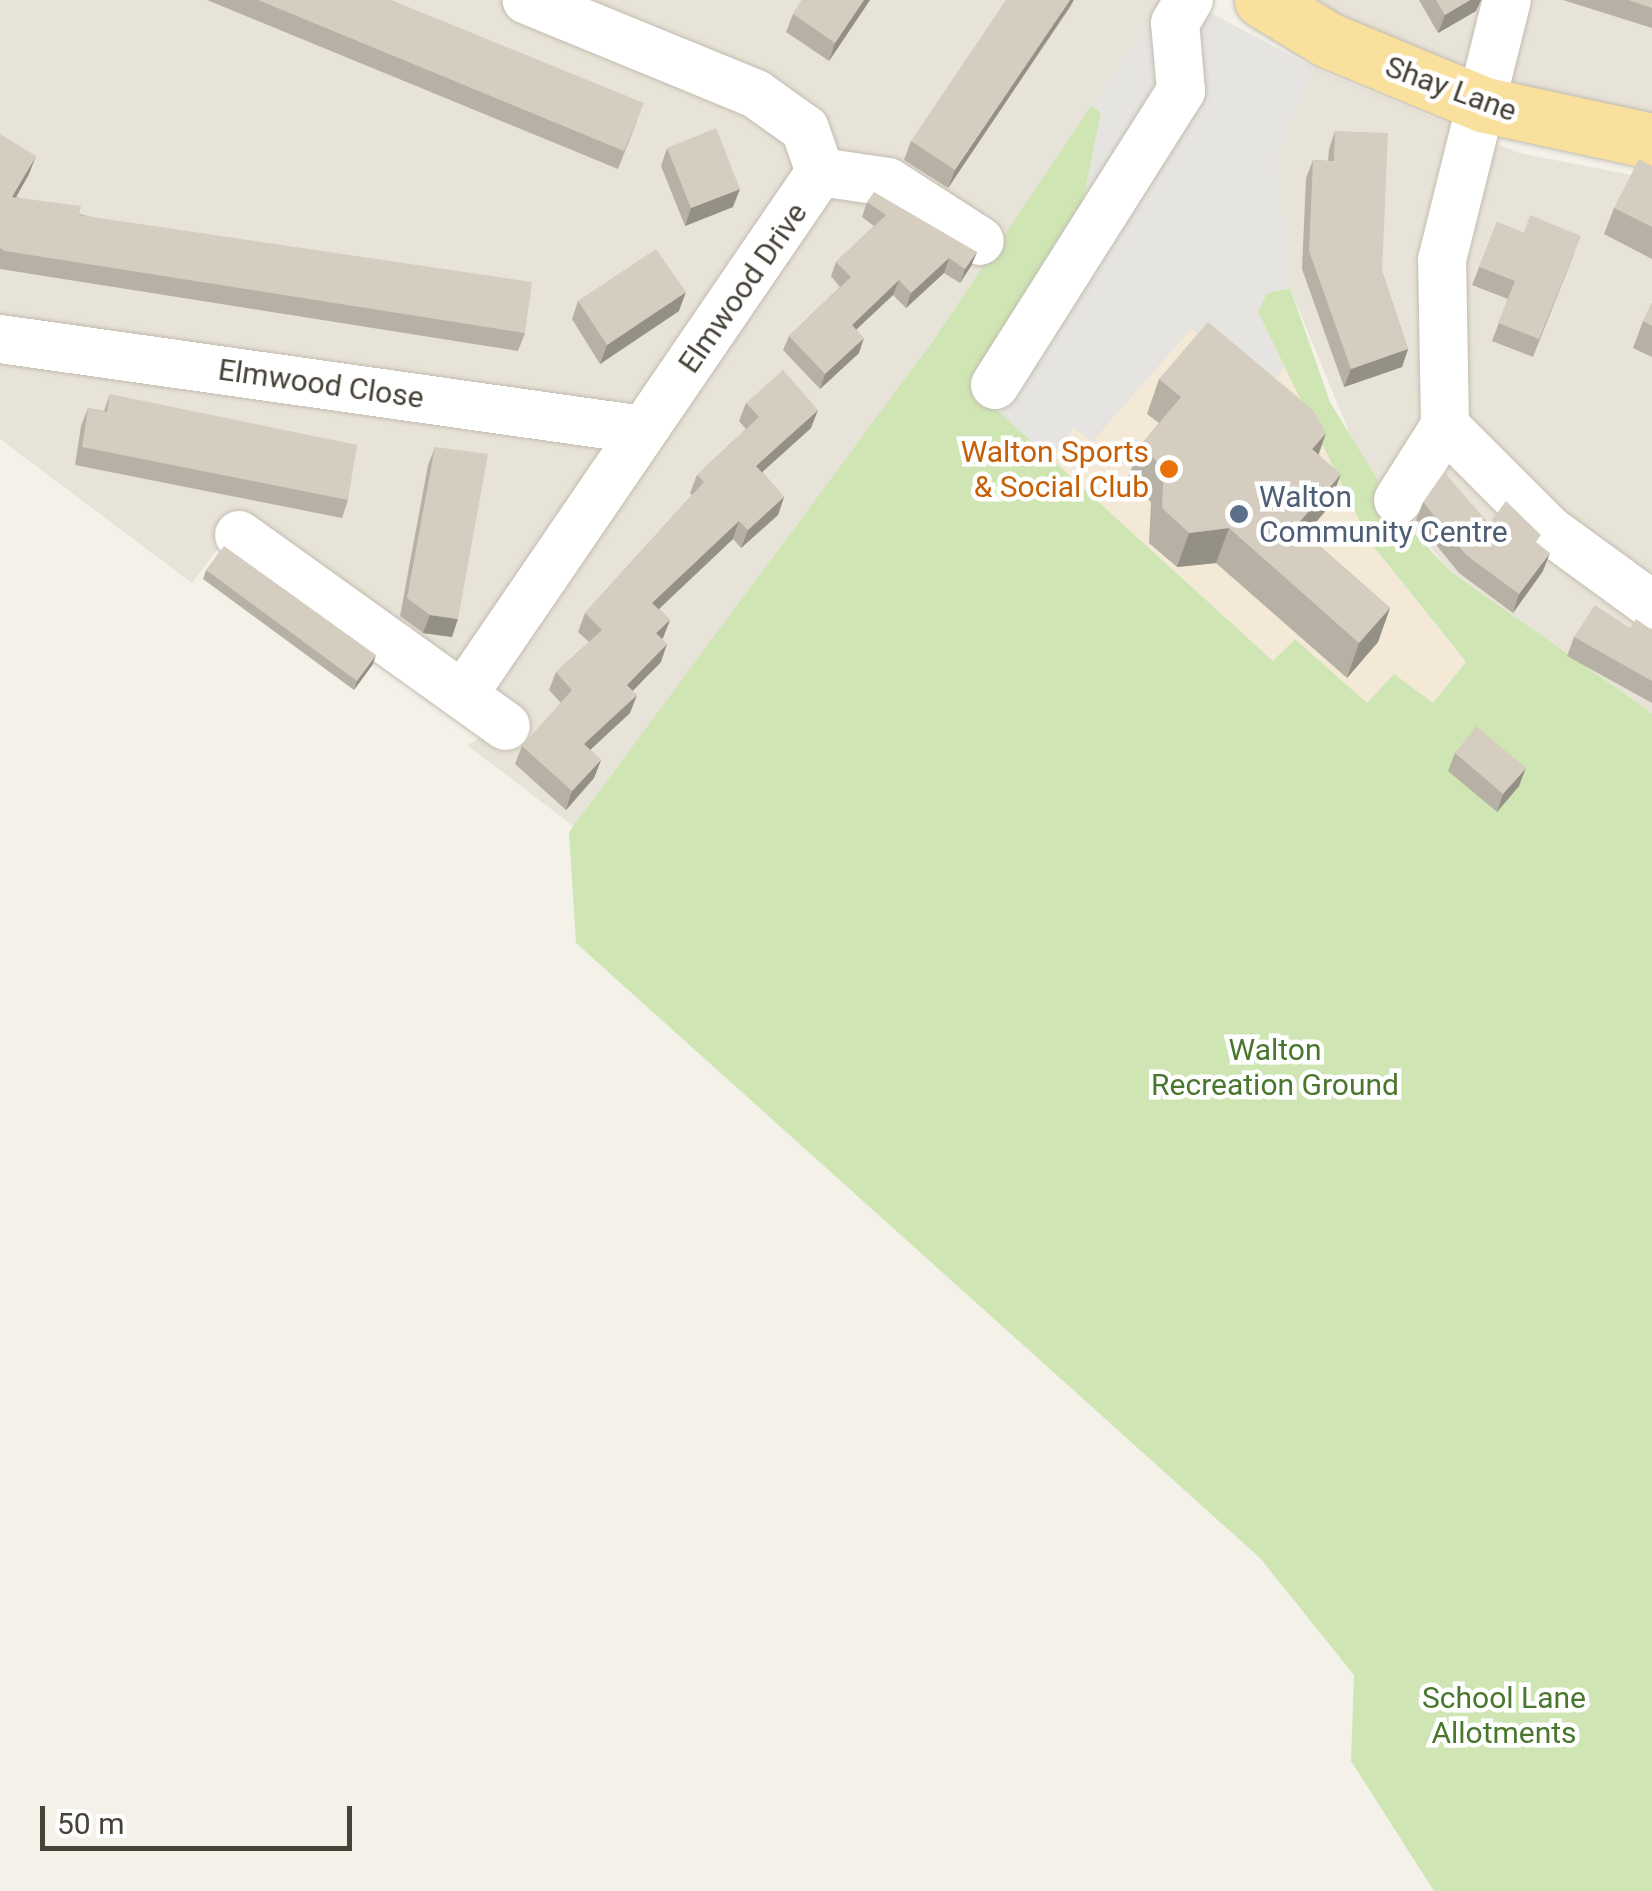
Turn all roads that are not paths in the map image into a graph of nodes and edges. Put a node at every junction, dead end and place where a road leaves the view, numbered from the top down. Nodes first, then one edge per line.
1 (526, 0) edge
2 (1190, 0) edge
3 (1262, 0) edge
4 (1508, 0) edge
5 (1485, 105) junction
6 (1652, 141) edge
7 (820, 172) junction
8 (980, 241) dead end
9 (0, 338) edge
10 (996, 386) dead end
11 (1446, 426) junction
12 (643, 430) junction
13 (1398, 500) dead end
14 (239, 535) dead end
15 (1652, 605) edge
16 (462, 695) junction
17 (506, 726) dead end

1 - 7 street, Elmwood Drive
2 - 10 street
3 - 5 main road, Shay Lane
4 - 5 street
5 - 6 main road, Shay Lane
5 - 11 street
7 - 8 street
7 - 12 street, Elmwood Drive
9 - 12 street, Elmwood Close
11 - 13 street
11 - 15 street
12 - 16 street, Elmwood Drive
14 - 16 street
16 - 17 street

